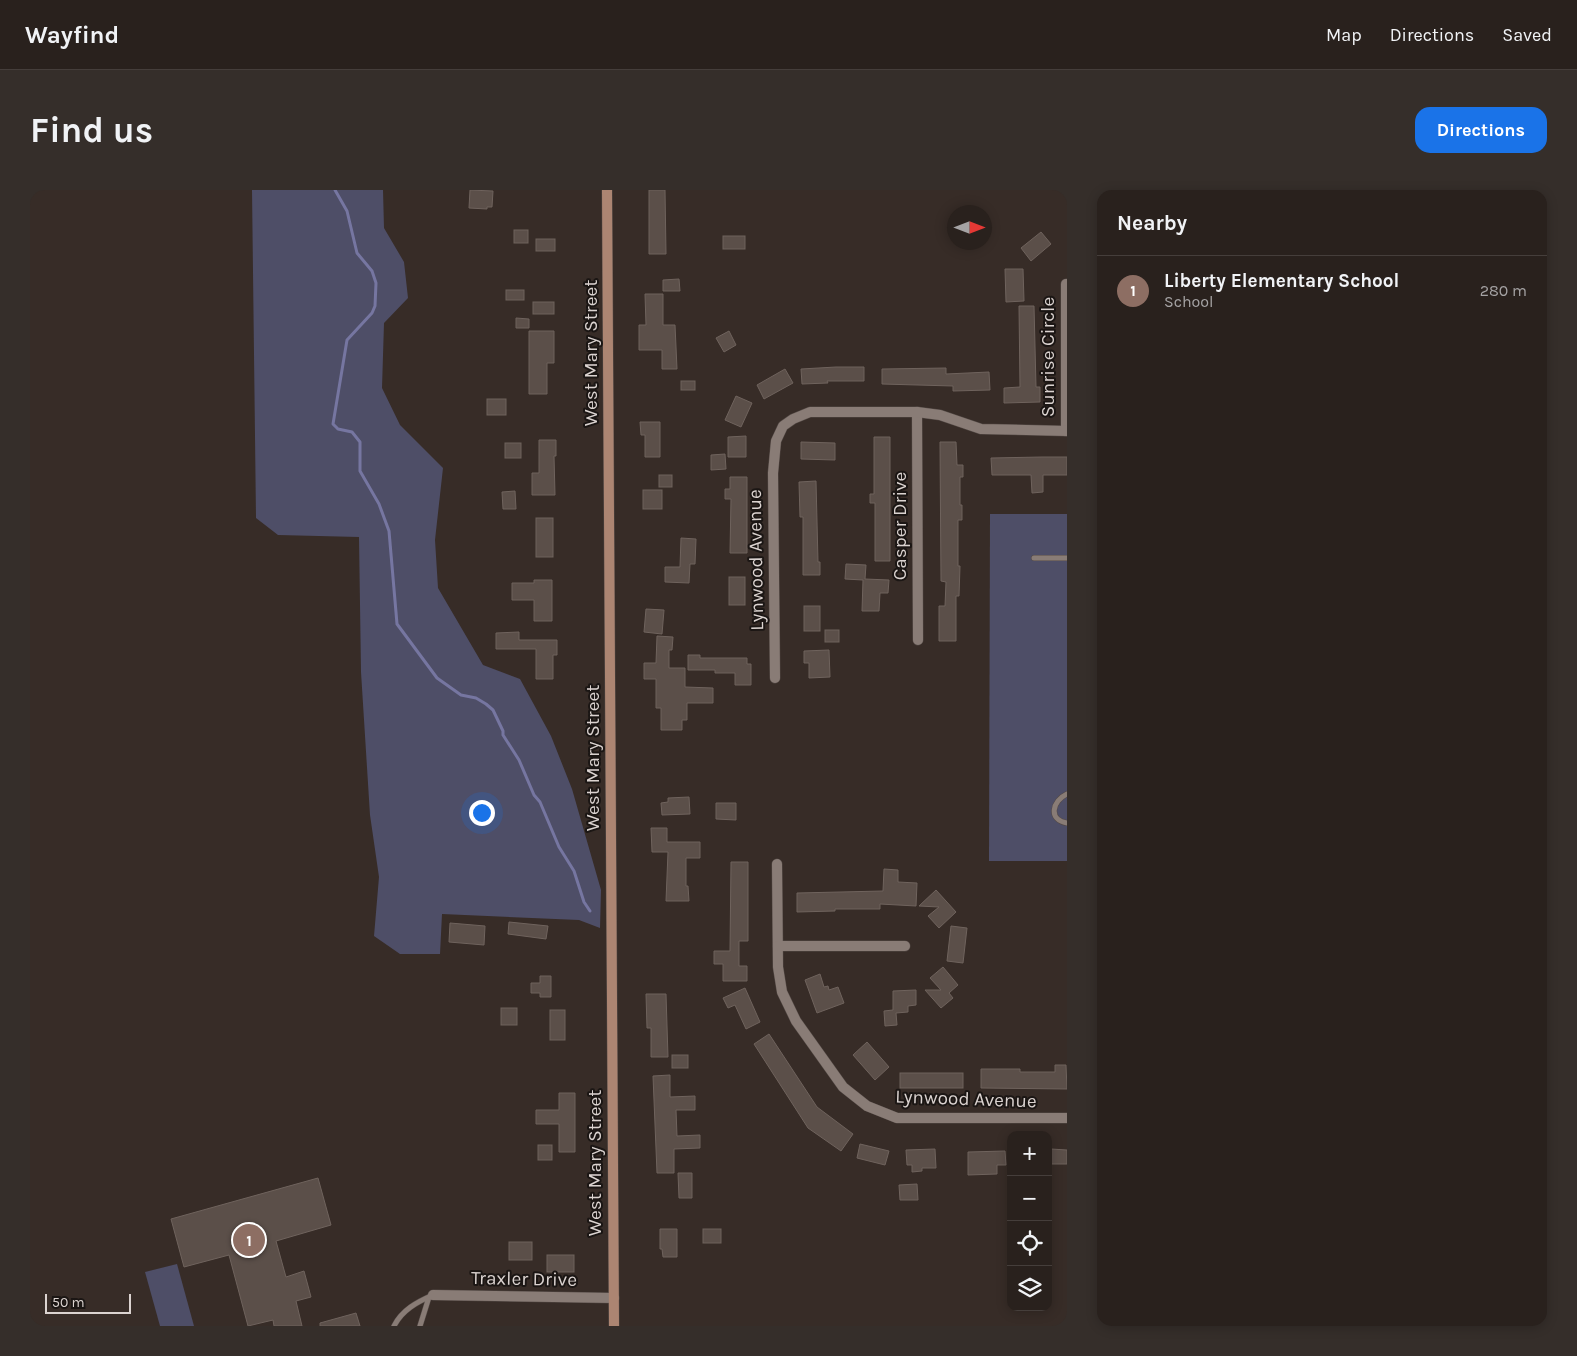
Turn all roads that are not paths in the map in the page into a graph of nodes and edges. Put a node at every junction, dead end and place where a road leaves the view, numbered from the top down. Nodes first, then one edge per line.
1 (607, 190) edge
2 (1066, 284) dead end
3 (917, 412) junction
4 (1066, 431) edge
5 (1034, 558) dead end
6 (1067, 558) edge
7 (918, 640) dead end
8 (775, 678) dead end
9 (1067, 794) edge
10 (1067, 824) edge
11 (776, 864) dead end
12 (778, 946) junction
13 (904, 946) dead end
14 (1067, 1118) edge
15 (431, 1296) junction
16 (614, 1298) junction
17 (394, 1326) edge
18 (420, 1326) edge
19 (614, 1326) edge

1 - 16 main road, West Mary Street
2 - 4 street, Sunrise Circle
3 - 4 street
3 - 7 street, Casper Drive
3 - 8 street, Lynwood Avenue
5 - 6 lane
9 - 10 lane
11 - 12 street, Lynwood Avenue
12 - 13 street
12 - 14 street, Lynwood Avenue
15 - 16 street, Traxler Drive
15 - 17 lane
15 - 18 lane
16 - 19 main road, West Mary Street

